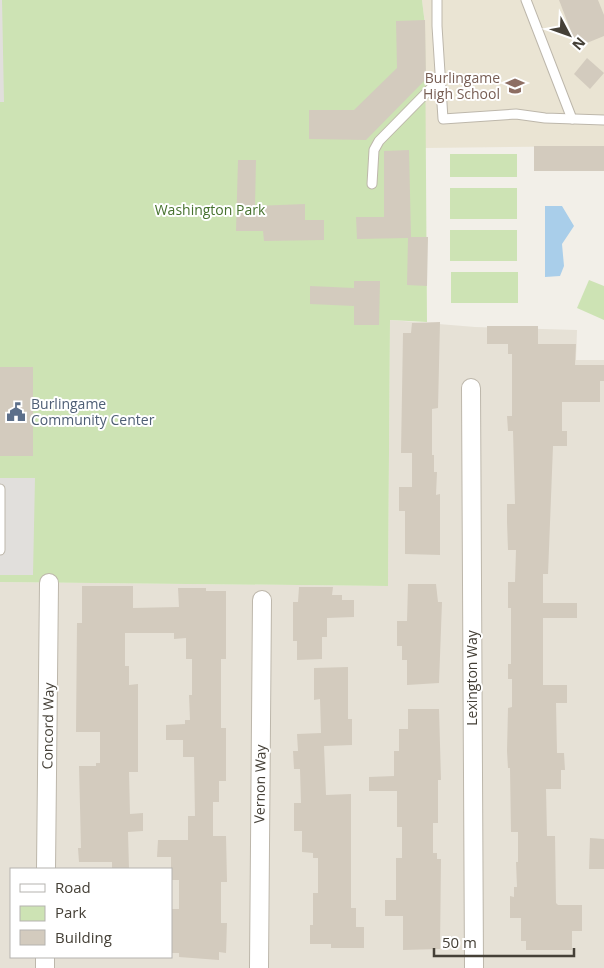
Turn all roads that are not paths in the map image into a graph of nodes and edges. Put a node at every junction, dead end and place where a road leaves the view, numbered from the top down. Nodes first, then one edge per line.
1 (437, 0) edge
2 (526, 0) edge
3 (440, 79) junction
4 (572, 119) junction
5 (604, 120) edge
6 (372, 184) dead end
7 (471, 388) dead end
8 (0, 489) edge
9 (0, 550) edge
10 (49, 583) dead end
11 (262, 600) dead end
12 (46, 868) edge
13 (259, 968) edge
14 (474, 968) edge

1 - 3 lane
2 - 4 lane
3 - 4 lane
3 - 6 lane
4 - 5 lane
7 - 14 street, Lexington Way
8 - 9 lane
10 - 12 street, Concord Way
11 - 13 street, Vernon Way

